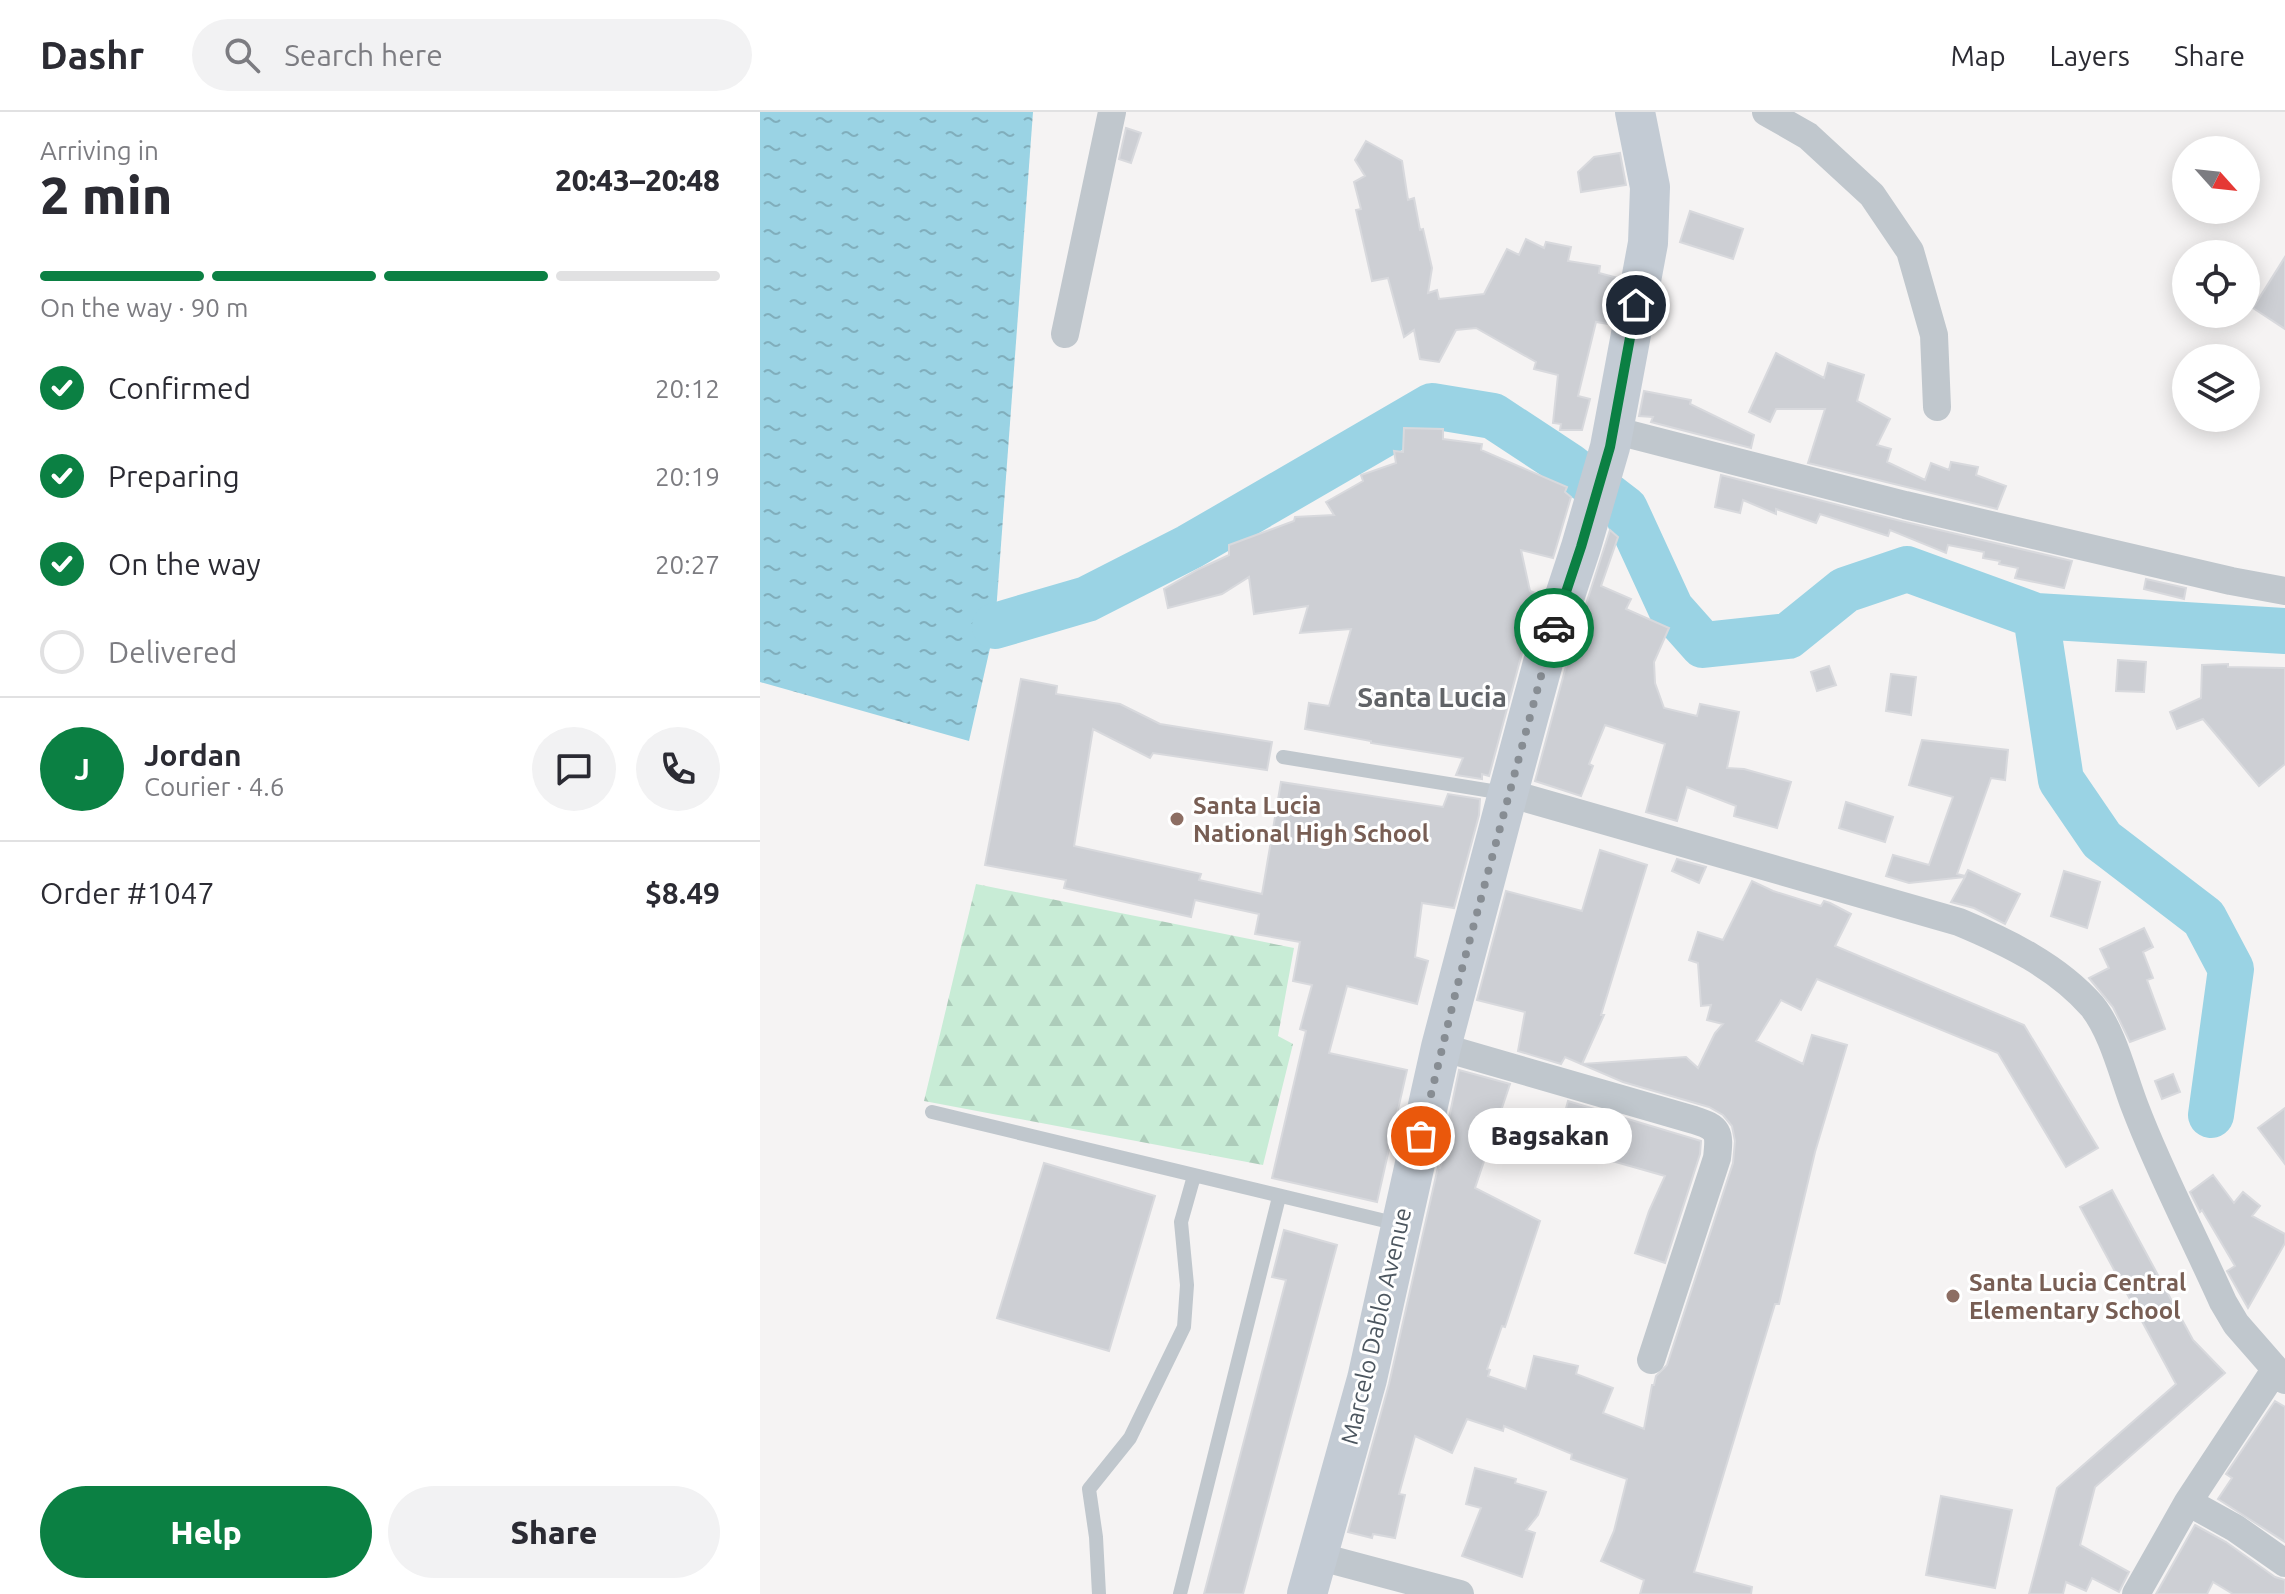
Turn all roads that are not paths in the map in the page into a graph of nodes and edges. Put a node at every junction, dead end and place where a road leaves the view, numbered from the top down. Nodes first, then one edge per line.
1 (1112, 112) edge
2 (1635, 112) edge
3 (1766, 112) edge
4 (1065, 334) dead end
5 (1937, 407) dead end
6 (1612, 438) junction
7 (2285, 591) edge
8 (1283, 757) dead end
9 (1508, 793) junction
10 (1441, 1047) junction
11 (932, 1112) dead end
12 (1194, 1176) junction
13 (1279, 1197) junction
14 (1400, 1225) junction
15 (1651, 1360) dead end
16 (2280, 1375) edge
17 (2188, 1502) junction
18 (1317, 1556) junction
19 (2285, 1563) edge
20 (1099, 1594) edge
21 (1180, 1594) edge
22 (1307, 1594) edge
23 (1460, 1594) edge
24 (2136, 1594) edge

1 - 4 street
2 - 6 street, Marcelo Dablo Avenue
3 - 5 street
6 - 7 street
6 - 9 street, Marcelo Dablo Avenue
8 - 9 lane
9 - 10 street, Marcelo Dablo Avenue
9 - 16 street
10 - 14 street, Marcelo Dablo Avenue
10 - 15 street
11 - 12 lane
12 - 13 lane
12 - 20 lane
13 - 14 lane
13 - 21 lane
14 - 18 street, Marcelo Dablo Avenue
16 - 17 street
17 - 19 street
17 - 24 street
18 - 22 street, Marcelo Dablo Avenue
18 - 23 street

